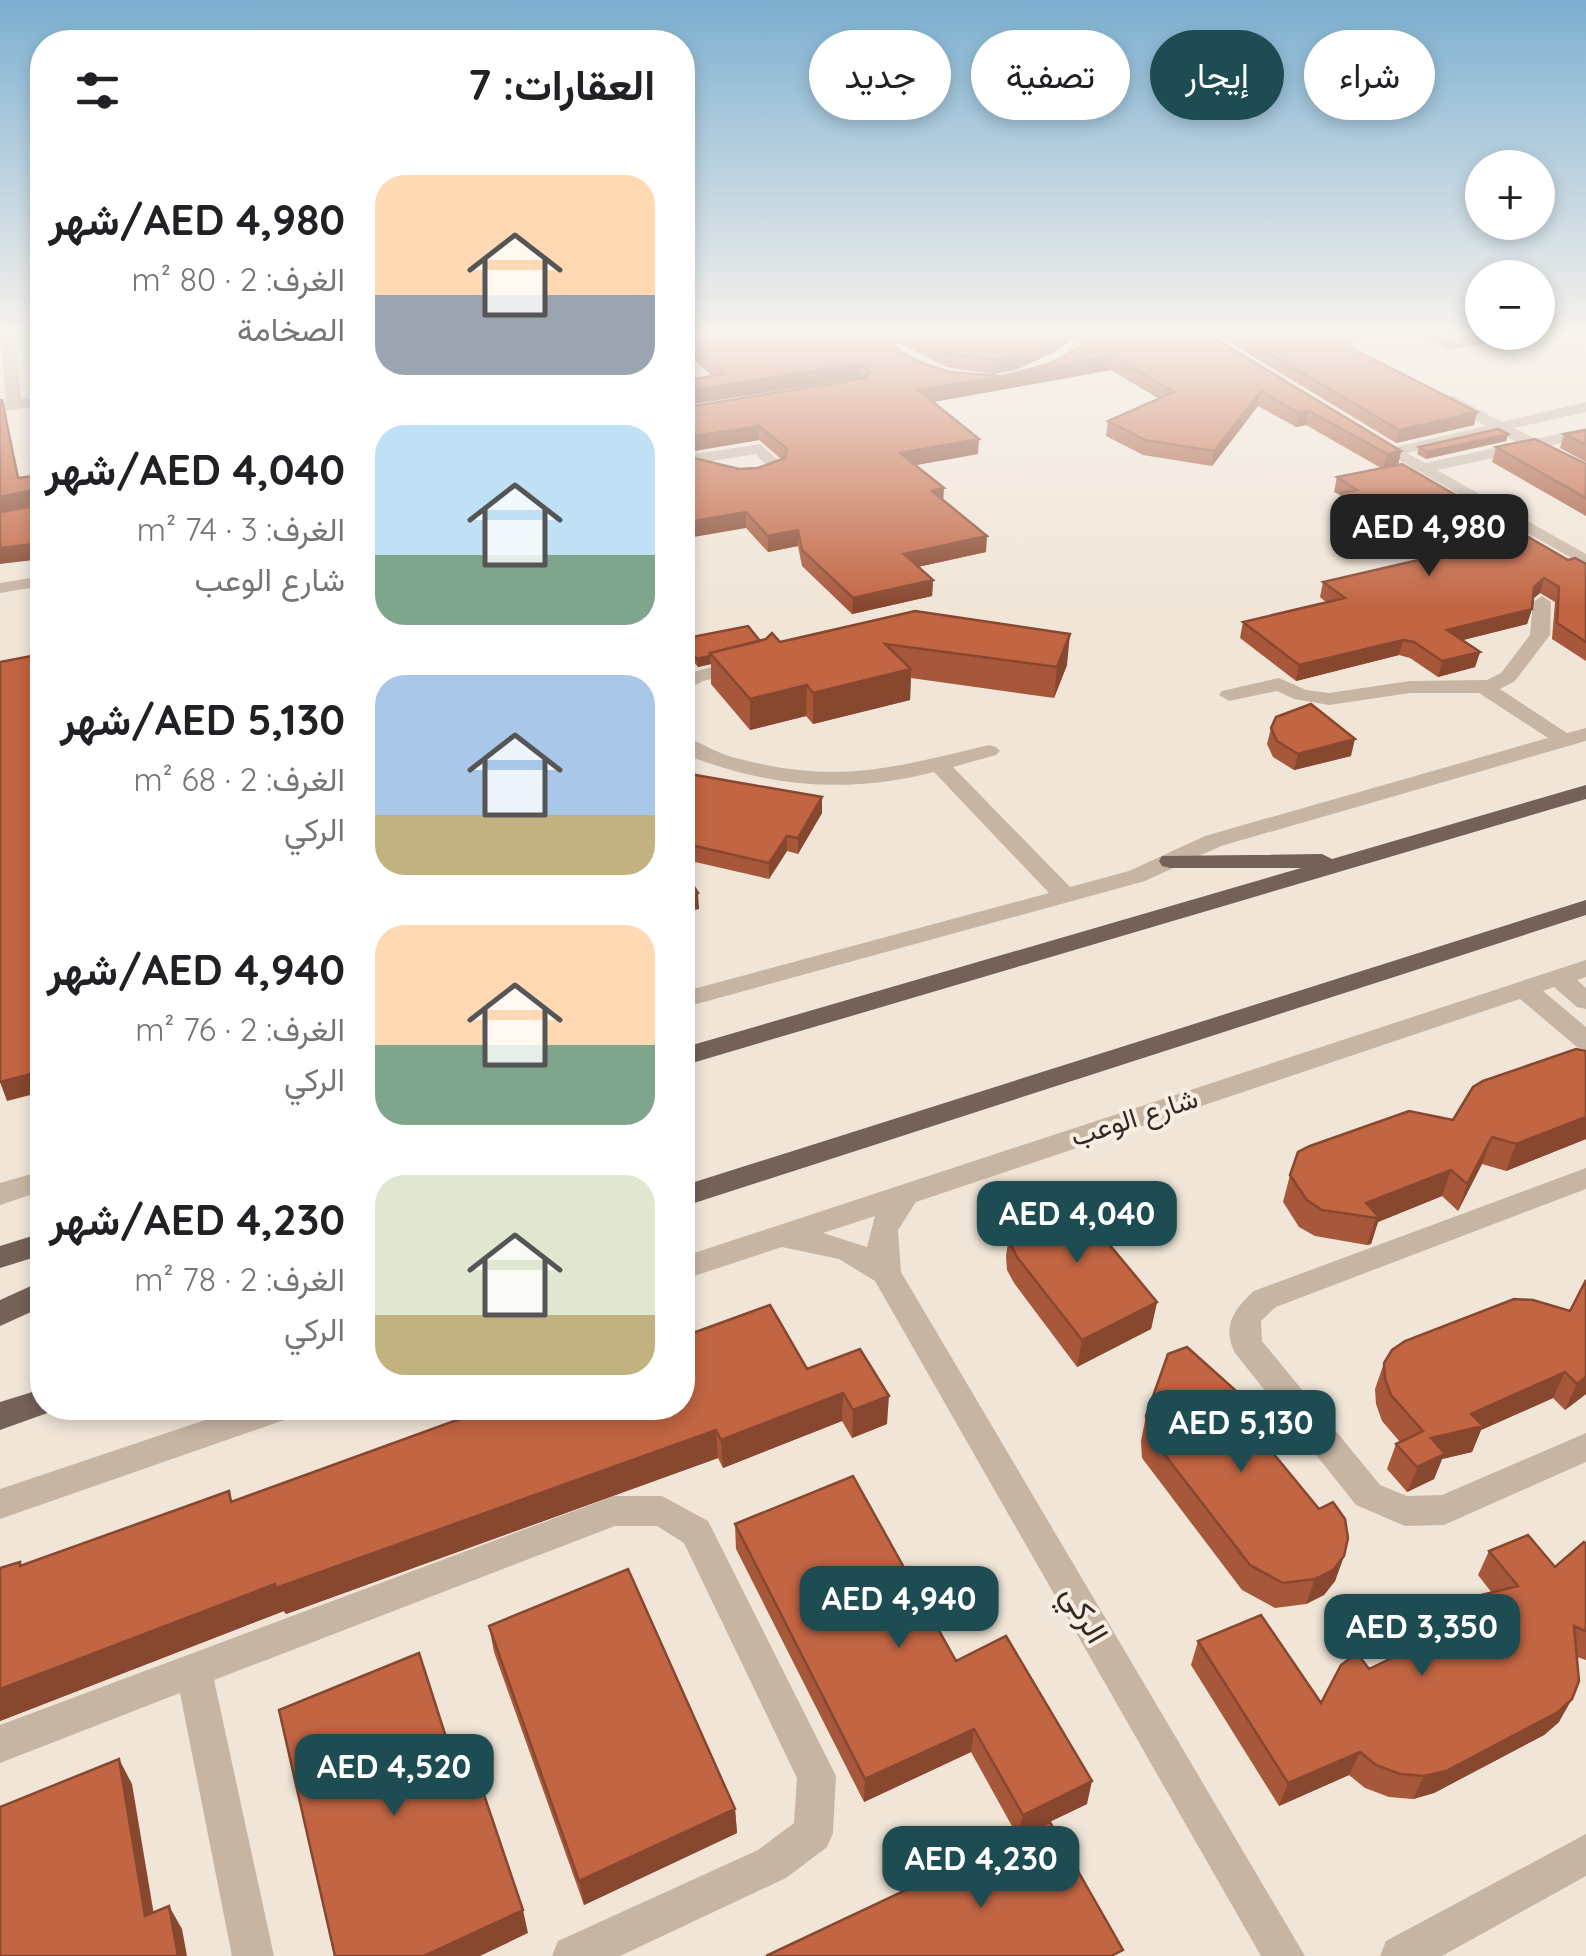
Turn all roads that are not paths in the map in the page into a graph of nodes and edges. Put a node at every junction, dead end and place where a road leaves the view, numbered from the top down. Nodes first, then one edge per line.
1 (1494, 424) edge
2 (1516, 424) edge
3 (1501, 428) junction
4 (1354, 429) edge
5 (1586, 433) edge
6 (1532, 444) junction
7 (1392, 452) junction
8 (695, 459) edge
9 (695, 463) edge
10 (1421, 469) junction
11 (1586, 473) edge
12 (1586, 561) edge
13 (30, 583) edge
14 (0, 588) edge
15 (1542, 602) edge
16 (759, 662) edge
17 (695, 680) edge
18 (1483, 687) junction
19 (1229, 695) dead end
20 (1575, 737) edge
21 (695, 749) edge
22 (989, 752) dead end
23 (938, 764) junction
24 (1586, 792) edge
25 (1352, 860) junction
26 (1170, 861) junction
27 (1065, 895) junction
28 (1586, 906) edge
29 (1586, 968) edge
30 (1558, 978) junction
31 (1523, 988) junction
32 (695, 996) edge
33 (1586, 1001) edge
34 (1586, 1040) edge
35 (695, 1052) edge
36 (1586, 1178) edge
37 (30, 1185) edge
38 (910, 1190) junction
39 (695, 1193) edge
40 (0, 1194) edge
41 (775, 1237) junction
42 (30, 1248) edge
43 (0, 1257) edge
44 (695, 1264) edge
45 (886, 1273) junction
46 (30, 1300) edge
47 (0, 1314) edge
48 (30, 1406) edge
49 (0, 1416) edge
50 (244, 1420) edge
51 (1586, 1447) edge
52 (0, 1504) edge
53 (194, 1671) junction
54 (0, 1744) edge
55 (1586, 1854) edge
56 (253, 1956) edge
57 (573, 1956) edge
58 (1284, 1956) edge
59 (1401, 1956) edge

1 - 3 street
2 - 3 street
3 - 6 street
3 - 7 street
4 - 7 street
5 - 6 street
6 - 10 street
6 - 11 street
7 - 10 street
8 - 9 street
10 - 12 street
13 - 14 street
15 - 18 street
16 - 17 street
18 - 19 street
18 - 20 street
20 - 26 street
21 - 23 street
22 - 23 street
23 - 27 street
24 - 25 main road
25 - 26 main road
25 - 35 main road
26 - 27 street
27 - 32 street
28 - 39 main road
29 - 30 street, شارع الوعب
30 - 31 street, شارع الوعب
30 - 33 street
31 - 34 street
31 - 38 street, شارع الوعب
36 - 51 street
37 - 40 street
38 - 41 street, شارع الوعب
38 - 45 street, الركي
41 - 44 street, شارع الوعب
41 - 45 street, الركي
42 - 43 main road
45 - 58 street, الركي
46 - 47 main road
48 - 49 main road
50 - 52 street
53 - 54 street
53 - 56 street
53 - 57 street
55 - 59 street

